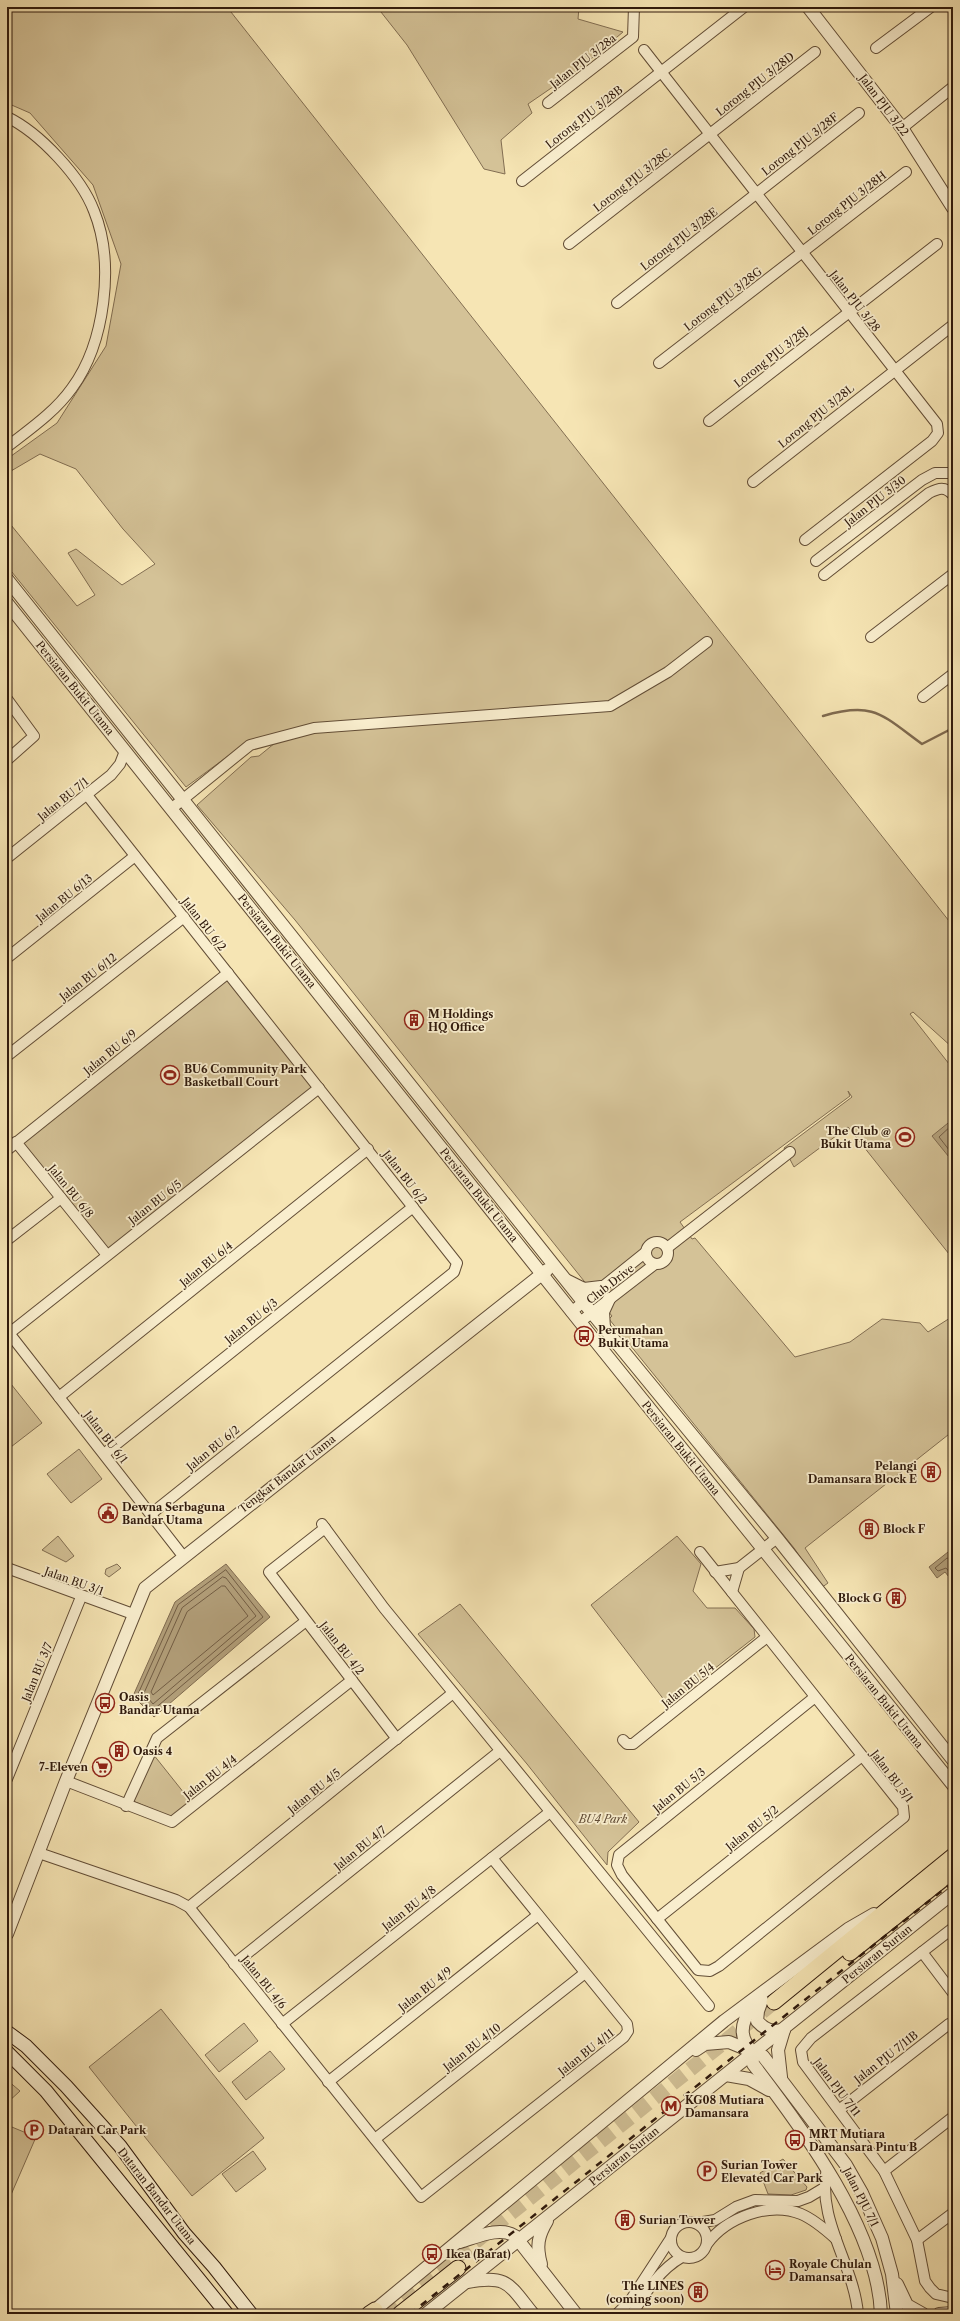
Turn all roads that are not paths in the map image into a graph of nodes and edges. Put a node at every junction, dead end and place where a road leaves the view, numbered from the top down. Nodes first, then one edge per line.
1 (634, 7) edge
2 (744, 7) edge
3 (808, 7) edge
4 (931, 7) edge
5 (876, 48) dead end
6 (644, 50) dead end
7 (815, 52) dead end
8 (661, 72) junction
9 (953, 87) edge
10 (548, 103) dead end
11 (860, 113) dead end
12 (7, 117) edge
13 (902, 128) junction
14 (710, 135) junction
15 (906, 172) dead end
16 (522, 181) dead end
17 (756, 194) junction
18 (953, 208) edge
19 (569, 244) dead end
20 (936, 244) dead end
21 (801, 253) junction
22 (617, 303) dead end
23 (848, 312) junction
24 (953, 325) edge
25 (659, 364) dead end
26 (894, 370) junction
27 (708, 421) dead end
28 (7, 447) edge
29 (953, 473) edge
30 (753, 482) dead end
31 (953, 495) edge
32 (875, 516) junction
33 (861, 527) junction
34 (884, 528) junction
35 (871, 538) junction
36 (805, 540) dead end
37 (816, 561) dead end
38 (953, 574) edge
39 (824, 575) dead end
40 (7, 579) edge
41 (7, 604) edge
42 (871, 637) dead end
43 (708, 642) dead end
44 (953, 674) edge
45 (923, 697) dead end
46 (7, 698) edge
47 (125, 751) junction
48 (7, 760) edge
49 (87, 795) junction
50 (183, 799) junction
51 (171, 809) junction
52 (135, 856) junction
53 (7, 858) edge
54 (184, 917) junction
55 (7, 958) edge
56 (228, 973) junction
57 (7, 1056) edge
58 (319, 1088) junction
59 (16, 1142) junction
60 (368, 1149) junction
61 (7, 1150) edge
62 (790, 1152) dead end
63 (61, 1198) junction
64 (413, 1207) junction
65 (7, 1240) edge
66 (667, 1248) junction
67 (646, 1252) junction
68 (107, 1255) junction
69 (656, 1264) junction
70 (554, 1265) junction
71 (542, 1274) junction
72 (565, 1280) junction
73 (601, 1287) junction
74 (609, 1299) junction
75 (583, 1302) junction
76 (571, 1312) junction
77 (592, 1313) junction
78 (580, 1322) junction
79 (604, 1328) junction
80 (8, 1334) edge
81 (59, 1397) junction
82 (104, 1454) junction
83 (151, 1514) junction
84 (777, 1538) junction
85 (763, 1549) junction
86 (700, 1552) dead end
87 (184, 1556) junction
88 (739, 1568) junction
89 (7, 1569) edge
90 (715, 1572) junction
91 (732, 1592) junction
92 (81, 1597) junction
93 (133, 1614) junction
94 (306, 1621) junction
95 (767, 1637) junction
96 (352, 1680) junction
97 (453, 1693) junction
98 (815, 1697) junction
99 (397, 1739) junction
100 (623, 1740) dead end
101 (500, 1751) junction
102 (862, 1756) junction
103 (953, 1760) edge
104 (7, 1779) edge
105 (66, 1782) junction
106 (953, 1785) edge
107 (126, 1806) junction
108 (550, 1812) junction
109 (953, 1849) edge
110 (39, 1853) junction
111 (953, 1856) edge
112 (492, 1858) junction
113 (953, 1871) edge
114 (922, 1880) junction
115 (953, 1893) edge
116 (189, 1907) junction
117 (538, 1915) junction
118 (657, 1919) junction
119 (953, 1928) edge
120 (7, 1934) edge
121 (922, 1952) junction
122 (234, 1964) junction
123 (585, 1973) junction
124 (953, 1993) edge
125 (773, 2000) junction
126 (709, 2006) dead end
127 (282, 2024) junction
128 (949, 2024) dead end
129 (784, 2030) junction
130 (7, 2032) edge
131 (7, 2052) edge
132 (756, 2058) junction
133 (666, 2071) junction
134 (726, 2075) junction
135 (328, 2082) junction
136 (786, 2088) junction
137 (781, 2100) junction
138 (839, 2110) junction
139 (953, 2117) edge
140 (375, 2139) junction
141 (827, 2168) junction
142 (884, 2171) junction
143 (824, 2188) junction
144 (421, 2197) joint
145 (802, 2200) junction
146 (802, 2214) junction
147 (953, 2214) edge
148 (550, 2216) junction
149 (698, 2224) junction
150 (671, 2238) junction
151 (836, 2239) junction
152 (520, 2240) junction
153 (917, 2240) junction
154 (457, 2242) junction
155 (707, 2244) junction
156 (682, 2257) junction
157 (458, 2268) dead end
158 (542, 2268) junction
159 (892, 2274) junction
160 (466, 2282) junction
161 (953, 2298) edge
162 (370, 2313) edge
163 (953, 2313) edge
164 (227, 2314) edge
165 (251, 2314) edge
166 (400, 2314) edge
167 (426, 2314) edge
168 (533, 2314) edge
169 (577, 2314) edge
170 (617, 2314) edge
171 (632, 2314) edge
172 (858, 2314) edge
173 (881, 2314) edge
174 (897, 2314) edge
175 (923, 2314) edge
176 (939, 2314) edge

1 - 10 street, Jalan PJU 3/28a
2 - 8 street, Lorong PJU 3/28B
3 - 13 street, Jalan PJU 3/22
4 - 5 street
6 - 8 street, Jalan PJU 3/28
7 - 14 street, Lorong PJU 3/28D
8 - 14 street, Jalan PJU 3/28
8 - 16 street, Lorong PJU 3/28B
9 - 13 street
11 - 17 street, Lorong PJU 3/28F
12 - 28 street
13 - 18 street, Jalan PJU 3/22
14 - 17 street, Jalan PJU 3/28
14 - 19 street, Lorong PJU 3/28C
15 - 21 street, Lorong PJU 3/28H
17 - 21 street, Jalan PJU 3/28
17 - 22 street, Lorong PJU 3/28E
20 - 23 street, Lorong PJU 3/28J
21 - 23 street, Jalan PJU 3/28
21 - 25 street, Lorong PJU 3/28G
23 - 26 street, Jalan PJU 3/28
23 - 27 street, Lorong PJU 3/28J
24 - 26 street, Lorong PJU 3/28L
26 - 30 street, Lorong PJU 3/28L
26 - 36 street, Jalan PJU 3/28
29 - 32 street, Jalan PJU 3/30
31 - 34 street
32 - 33 street, Jalan PJU 3/30
32 - 34 street
33 - 35 street
33 - 37 street, Jalan PJU 3/30
34 - 35 street
35 - 39 street
38 - 42 street
40 - 50 street, Persiaran Bukit Utama
41 - 47 street, Persiaran Bukit Utama
43 - 50 street
44 - 45 street
46 - 48 street
47 - 49 street, Jalan BU 7/1
47 - 51 street, Persiaran Bukit Utama
49 - 52 street, Jalan BU 6/2
49 - 53 street, Jalan BU 7/1
50 - 51 street
50 - 70 street, Persiaran Bukit Utama
51 - 71 street, Persiaran Bukit Utama
52 - 54 street, Jalan BU 6/2
52 - 55 street, Jalan BU 6/13
54 - 56 street, Jalan BU 6/2
54 - 57 street, Jalan BU 6/12
56 - 58 street, Jalan BU 6/2
56 - 59 street, Jalan BU 6/9
58 - 60 street, Jalan BU 6/2
58 - 68 street, Jalan BU 6/5
59 - 61 street, Jalan BU 6/9
59 - 63 street, Jalan BU 6/8
60 - 64 street, Jalan BU 6/2
60 - 81 street, Jalan BU 6/4
62 - 66 street
63 - 65 street
63 - 68 street, Jalan BU 6/8
64 - 82 street, Jalan BU 6/3
64 - 83 street, Jalan BU 6/2
66 - 67 street
66 - 69 street
67 - 69 street
67 - 73 street, Club Drive
68 - 80 street, Jalan BU 6/5
69 - 74 street, Club Drive
70 - 71 street, Tengkat Bandar Utama
70 - 72 street, Persiaran Bukit Utama
71 - 76 street, Persiaran Bukit Utama
71 - 87 street, Tengkat Bandar Utama
72 - 73 street
72 - 75 street, Persiaran Bukit Utama
73 - 75 street, Club Drive
74 - 77 street, Club Drive
74 - 79 street
75 - 76 street, Club Drive
75 - 77 street, Persiaran Bukit Utama
76 - 78 street, Persiaran Bukit Utama
77 - 78 street, Club Drive
77 - 79 street, Persiaran Bukit Utama
78 - 85 street, Persiaran Bukit Utama
79 - 84 street, Persiaran Bukit Utama
80 - 81 street, Jalan BU 6/1
81 - 82 street, Jalan BU 6/1
82 - 83 street, Jalan BU 6/1
83 - 87 street, Jalan BU 6/1
84 - 85 street
84 - 103 street, Persiaran Bukit Utama
85 - 88 street
85 - 106 street, Persiaran Bukit Utama
86 - 90 street, Jalan BU 5/1
87 - 93 street, Tengkat Bandar Utama
88 - 90 street
88 - 91 street
89 - 92 street, Jalan BU 3/1
90 - 91 street, Jalan BU 5/1
91 - 95 street, Jalan BU 5/1
92 - 93 street, Jalan BU 3/1
92 - 104 street, Jalan BU 3/7
93 - 105 street, Tengkat Bandar Utama
94 - 96 street, Jalan BU 4/2
94 - 97 street, Jalan BU 4/2
94 - 107 street
95 - 98 street, Jalan BU 5/1
95 - 100 street, Jalan BU 5/4
96 - 99 street, Jalan BU 4/2
96 - 107 street, Jalan BU 4/4
97 - 99 street, Jalan BU 4/5
97 - 101 street
98 - 102 street, Jalan BU 5/1
98 - 118 street, Jalan BU 5/3
99 - 116 street, Jalan BU 4/5
101 - 108 street
101 - 122 street, Jalan BU 4/7
102 - 118 street, Jalan BU 5/2
102 - 118 street, Jalan BU 5/1
105 - 107 street, Jalan BU 4/4
105 - 110 street, Tengkat Bandar Utama
108 - 112 street, Jalan BU 4/8
108 - 126 street
109 - 114 street
110 - 116 street, Jalan BU 4/6
110 - 120 street, Tengkat Bandar Utama
111 - 114 main road
112 - 117 street, Jalan BU 4/11
112 - 127 street, Jalan BU 4/8
113 - 125 main road, Persiaran Surian
114 - 125 main road
115 - 129 street, Persiaran Surian
116 - 122 street, Jalan BU 4/6
117 - 123 street, Jalan BU 4/11
117 - 135 street, Jalan BU 4/9
119 - 121 street, Jalan PJU 7/11
121 - 124 street
121 - 138 street, Jalan PJU 7/11
122 - 127 street, Jalan BU 4/6
123 - 140 street, Jalan BU 4/10
123 - 144 street, Jalan BU 4/11
125 - 129 street
125 - 132 street
125 - 133 street
127 - 135 street, Jalan BU 4/6
128 - 138 street, Jalan PJU 7/11B
129 - 132 street, Persiaran Surian
129 - 136 street
130 - 165 main road, Dataran Bandar Utama
131 - 164 main road, Dataran Bandar Utama
132 - 133 street
132 - 134 street, Persiaran Surian
132 - 136 street, Jalan PJU 7/1
132 - 137 street, Jalan PJU 7/1
133 - 154 street
134 - 137 street
134 - 148 street, Persiaran Surian
135 - 140 street, Jalan BU 4/6
136 - 159 street, Jalan PJU 7/1
137 - 141 street, Jalan PJU 7/1
138 - 142 street, Jalan PJU 7/11
139 - 142 street
140 - 144 street, Jalan BU 4/6
141 - 143 street
141 - 173 street, Jalan PJU 7/1
142 - 153 street, Jalan PJU 7/11
143 - 145 street
143 - 151 street
145 - 146 street
145 - 149 street
146 - 151 street
146 - 155 street
147 - 153 street
148 - 152 street, Persiaran Surian
148 - 158 street
149 - 150 street
149 - 155 street
150 - 156 street
150 - 170 street
151 - 172 street
152 - 154 street
152 - 158 street
152 - 160 street, Persiaran Surian
153 - 161 street, Jalan PJU 7/11
154 - 162 street
155 - 156 street
156 - 171 street
157 - 166 main road
158 - 169 street
159 - 174 street, Jalan PJU 7/1
159 - 175 street
160 - 167 street, Persiaran Surian
160 - 168 street
163 - 176 street

